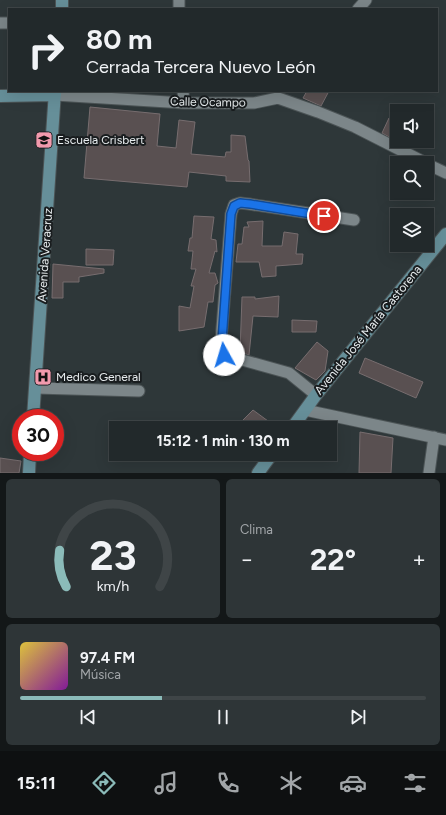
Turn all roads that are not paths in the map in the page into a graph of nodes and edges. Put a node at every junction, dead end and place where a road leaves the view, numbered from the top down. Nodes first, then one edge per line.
1 (366, 0) edge
2 (359, 8) edge
3 (183, 92) edge
4 (55, 93) edge
5 (282, 94) edge
6 (0, 96) edge
7 (184, 103) junction
8 (412, 156) edge
9 (434, 167) edge
10 (446, 173) edge
11 (354, 220) dead end
12 (446, 234) edge
13 (36, 388) junction
14 (139, 391) dead end
15 (316, 395) junction
16 (34, 409) edge
17 (305, 410) junction
18 (297, 421) edge
19 (434, 437) junction
20 (446, 440) edge
21 (30, 461) edge
22 (267, 461) edge
23 (29, 473) edge
24 (258, 473) edge
25 (429, 473) edge

1 - 2 street
3 - 7 street
4 - 6 street, Calle Ocampo
4 - 7 street, Calle Ocampo
4 - 13 street, Avenida Veracruz
5 - 7 street, Calle Ocampo
5 - 8 street, Calle Ocampo
9 - 10 street, Calle Ocampo
11 - 15 street
12 - 15 street, Avenida José María Castorena
13 - 14 street
13 - 16 street, Avenida Veracruz
15 - 17 street, Avenida José María Castorena
17 - 18 street, Avenida José María Castorena
17 - 19 street
19 - 20 street
19 - 25 street
21 - 23 street
22 - 24 street

